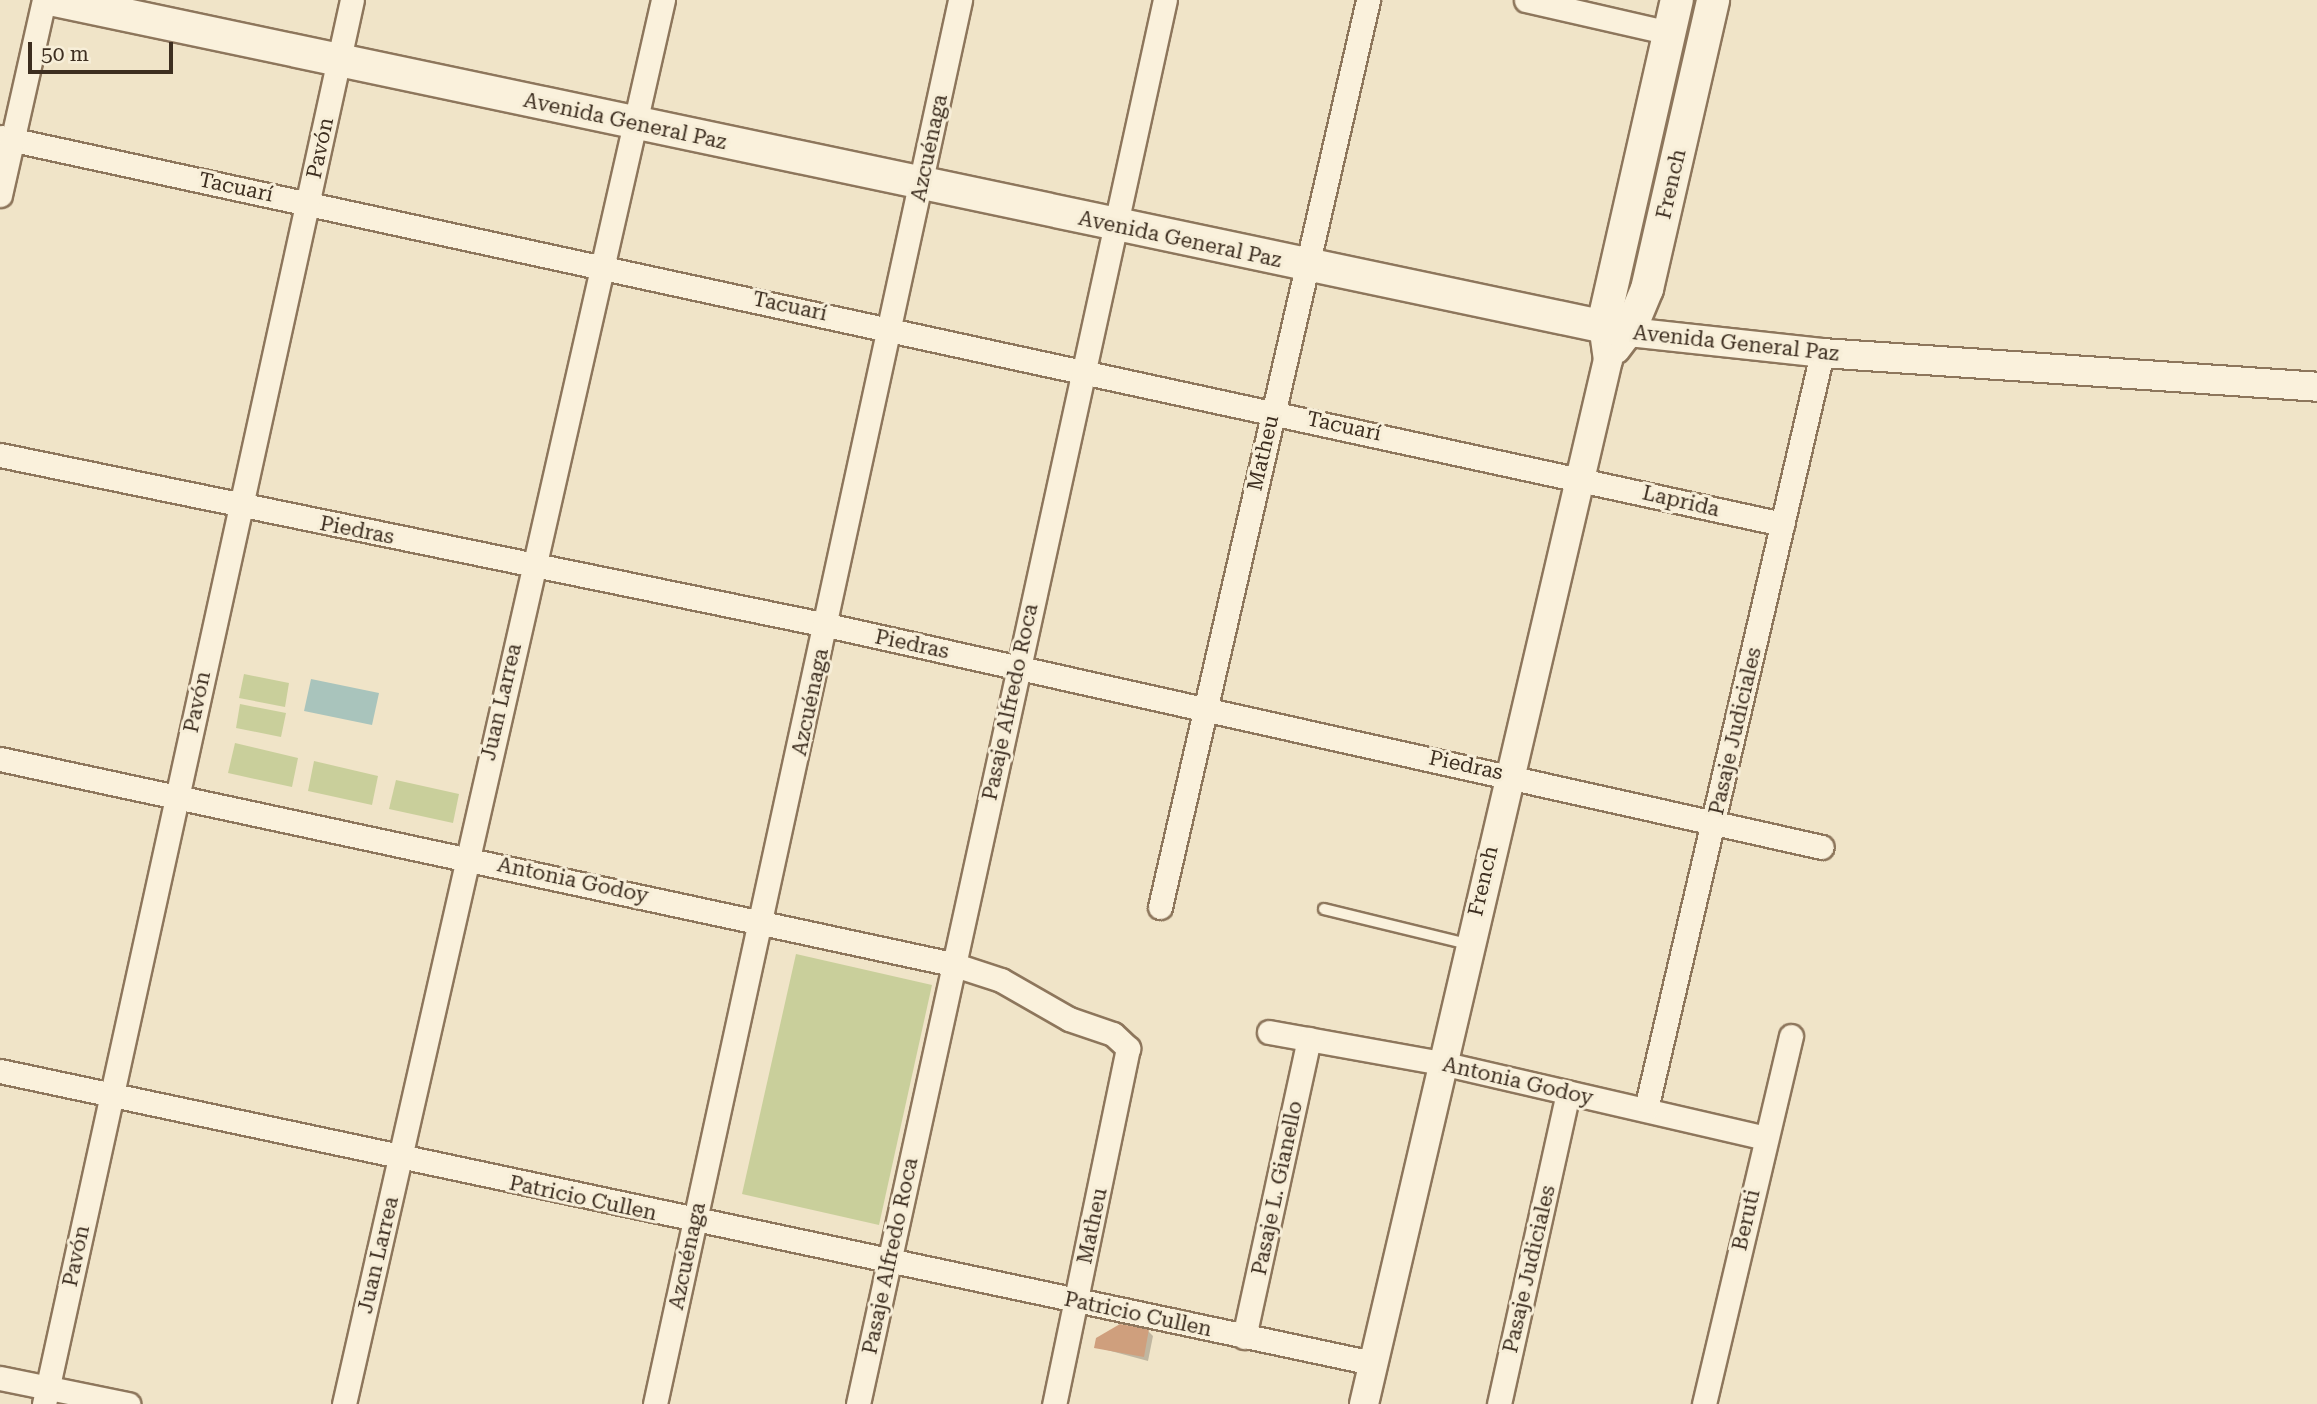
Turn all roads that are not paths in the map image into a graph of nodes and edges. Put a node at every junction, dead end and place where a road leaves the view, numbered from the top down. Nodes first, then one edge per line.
1 (44, 0) edge
2 (55, 0) edge
3 (352, 0) edge
4 (663, 0) edge
5 (960, 0) edge
6 (1164, 0) edge
7 (1368, 0) edge
8 (1526, 0) edge
9 (1677, 0) edge
10 (1713, 0) edge
11 (1670, 33) junction
12 (340, 58) junction
13 (635, 124) junction
14 (6, 139) edge
15 (922, 183) junction
16 (0, 195) edge
17 (308, 202) junction
18 (1117, 226) junction
19 (602, 266) junction
20 (1307, 267) junction
21 (894, 328) junction
22 (1616, 329) junction
23 (1822, 353) junction
24 (1084, 368) junction
25 (2317, 387) edge
26 (1273, 411) junction
27 (0, 455) edge
28 (1579, 478) junction
29 (237, 506) junction
30 (1782, 524) junction
31 (532, 565) junction
32 (827, 625) junction
33 (1017, 667) junction
34 (1206, 708) junction
35 (0, 759) edge
36 (1507, 774) junction
37 (178, 793) junction
38 (1714, 822) junction
39 (1822, 847) dead end
40 (467, 857) junction
41 (1160, 907) dead end
42 (1324, 909) dead end
43 (762, 921) junction
44 (1468, 944) junction
45 (952, 964) junction
46 (1269, 1032) dead end
47 (1791, 1037) dead end
48 (1309, 1039) junction
49 (1128, 1048) joint
50 (1441, 1063) junction
51 (0, 1071) edge
52 (1569, 1093) junction
53 (110, 1097) junction
54 (1646, 1110) junction
55 (1765, 1138) junction
56 (400, 1160) junction
57 (694, 1221) junction
58 (888, 1262) junction
59 (1077, 1300) junction
60 (1244, 1337) junction
61 (1373, 1363) junction
62 (0, 1378) edge
63 (46, 1396) edge
64 (128, 1404) edge
65 (344, 1404) edge
66 (655, 1404) edge
67 (858, 1404) edge
68 (1054, 1404) edge
69 (1364, 1404) edge
70 (1499, 1404) edge
71 (1704, 1404) edge

1 - 14 street
2 - 12 main road, Avenida General Paz
3 - 12 street, Pavón
4 - 13 street, Juan Larrea
5 - 15 street, Azcuénaga
6 - 18 street, Pasaje Alfredo Roca
7 - 20 street, Matheu
8 - 11 street
9 - 11 main road, French
10 - 22 main road, French
11 - 22 main road, French
12 - 13 main road, Avenida General Paz
12 - 17 street, Pavón
13 - 15 main road, Avenida General Paz
13 - 19 street, Juan Larrea
14 - 16 street
14 - 17 street, Tacuarí
15 - 18 main road, Avenida General Paz
15 - 21 street, Azcuénaga
17 - 19 street, Tacuarí
17 - 29 street, Pavón
18 - 20 main road, Avenida General Paz
18 - 24 street, Pasaje Alfredo Roca
19 - 21 street, Tacuarí
19 - 31 street, Juan Larrea
20 - 22 main road, Avenida General Paz
20 - 26 street, Matheu
21 - 24 street, Tacuarí
21 - 32 street, Azcuénaga
22 - 23 street, Avenida General Paz
22 - 28 street, French
23 - 25 street, Avenida General Paz
23 - 30 street, Pasaje Judiciales
24 - 26 street, Tacuarí
24 - 33 street, Pasaje Alfredo Roca
26 - 28 street, Tacuarí
26 - 34 street, Matheu
27 - 29 street, Piedras
28 - 30 street, Laprida
28 - 36 street, French
29 - 31 street, Piedras
29 - 37 street, Pavón
30 - 38 street, Pasaje Judiciales
31 - 32 street, Piedras
31 - 40 street, Juan Larrea
32 - 33 street, Piedras
32 - 43 street, Azcuénaga
33 - 34 street, Piedras
33 - 45 street, Pasaje Alfredo Roca
34 - 36 street, Piedras
34 - 41 street, Matheu
35 - 37 street, Antonia Godoy
36 - 38 street, Piedras
36 - 44 street, French
37 - 40 street, Antonia Godoy
37 - 53 street, Pavón
38 - 39 street, Piedras
38 - 54 street, Pasaje Judiciales
40 - 43 street, Antonia Godoy
40 - 56 street, Juan Larrea
42 - 44 lane
43 - 45 street, Antonia Godoy
43 - 57 street, Azcuénaga
44 - 50 street, French
45 - 49 street, Antonia Godoy
45 - 58 street, Pasaje Alfredo Roca
46 - 48 street, Antonia Godoy
47 - 55 street, Beruti
48 - 50 street, Antonia Godoy
48 - 60 street, Pasaje L. Gianello
49 - 59 street, Matheu
50 - 52 street, Antonia Godoy
50 - 61 street, French
51 - 53 street, Patricio Cullen
52 - 54 street, Antonia Godoy
52 - 70 street, Pasaje Judiciales
53 - 56 street, Patricio Cullen
53 - 63 street, Pavón
54 - 55 street, Antonia Godoy
55 - 71 street, Beruti
56 - 57 street, Patricio Cullen
56 - 65 street, Juan Larrea
57 - 58 street, Patricio Cullen
57 - 66 street, Azcuénaga
58 - 59 street, Patricio Cullen
58 - 67 street, Pasaje Alfredo Roca
59 - 60 street, Patricio Cullen
59 - 68 street, Matheu
60 - 61 street, Patricio Cullen
61 - 69 street, French
62 - 63 street
63 - 64 street

